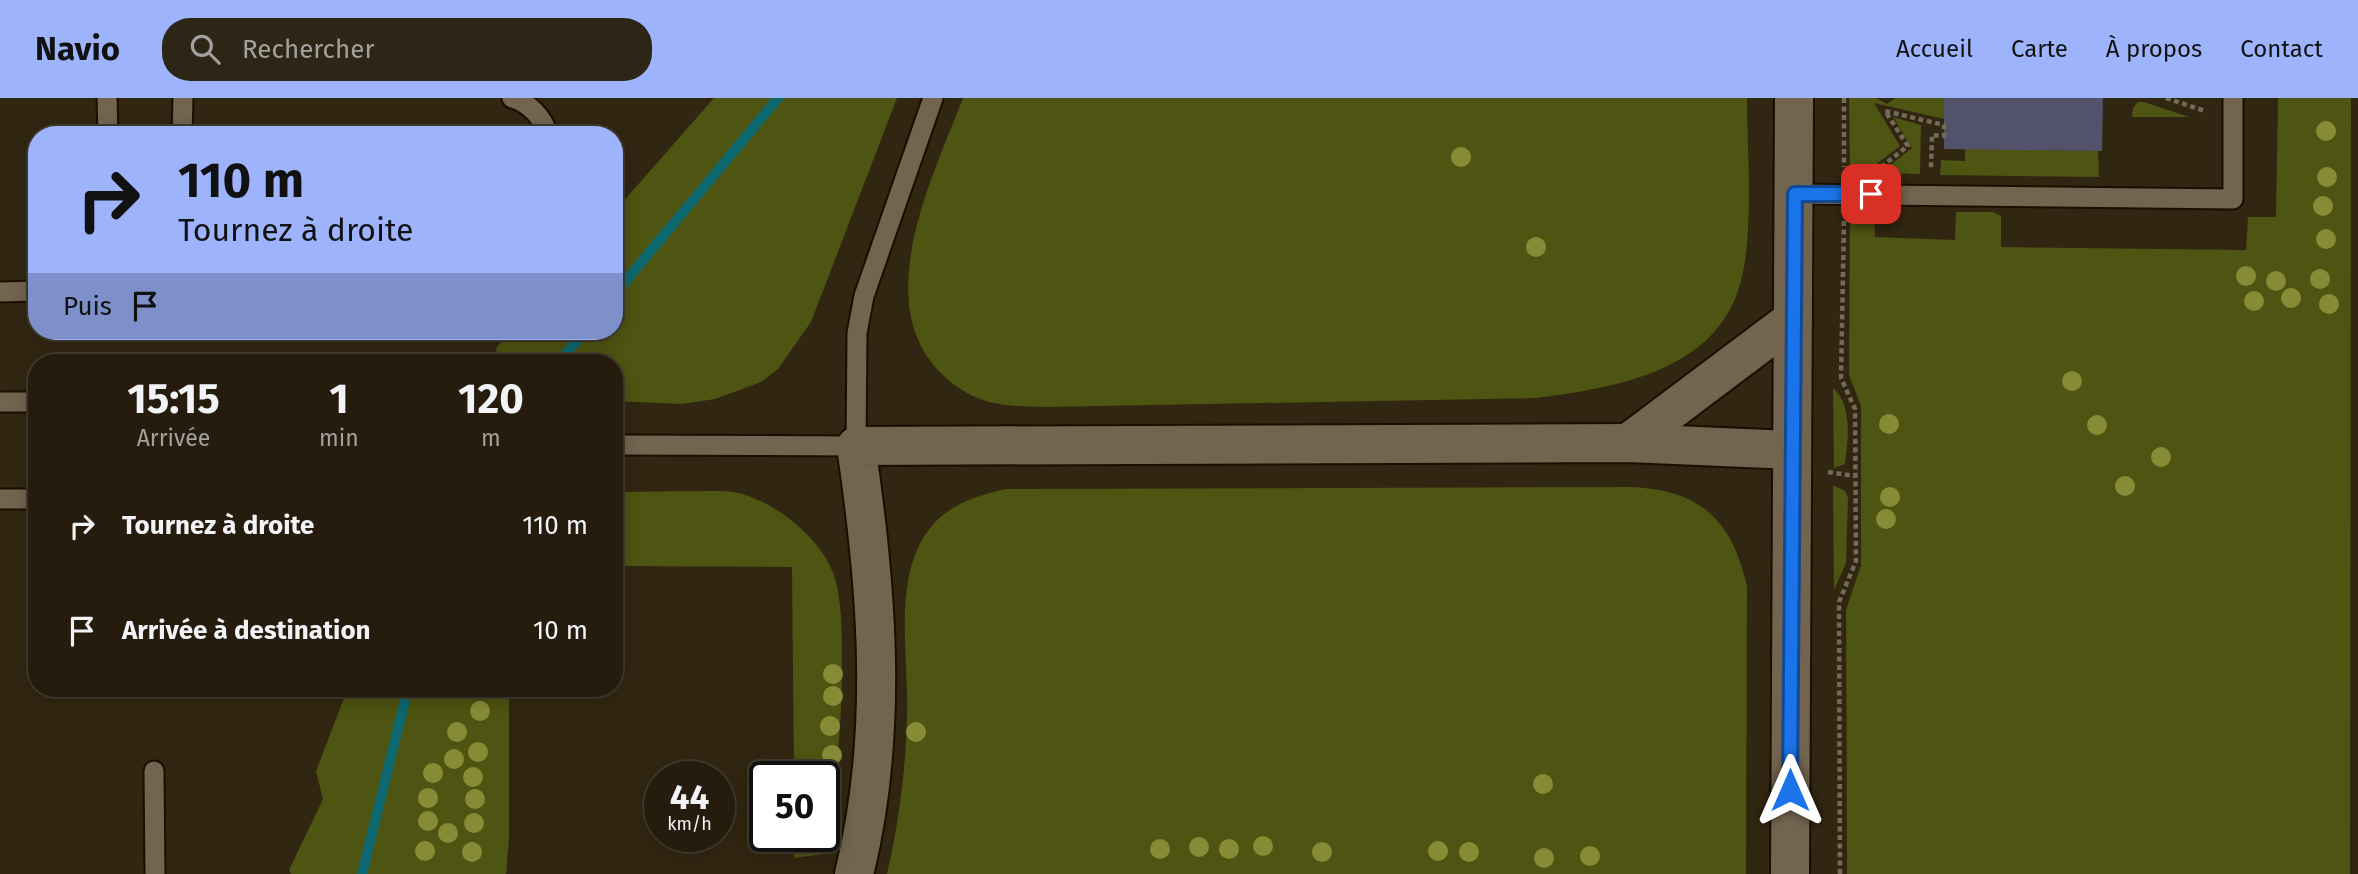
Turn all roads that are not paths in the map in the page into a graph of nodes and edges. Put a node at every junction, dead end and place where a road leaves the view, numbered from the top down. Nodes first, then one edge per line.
1 (107, 98) edge
2 (183, 98) edge
3 (512, 98) edge
4 (933, 98) edge
5 (1794, 98) edge
6 (2233, 98) edge
7 (108, 126) edge
8 (182, 126) edge
9 (543, 126) edge
10 (1795, 194) junction
11 (28, 291) edge
12 (0, 292) edge
13 (1793, 319) junction
14 (0, 402) edge
15 (28, 402) edge
16 (1628, 443) junction
17 (623, 445) edge
18 (856, 446) junction
19 (1791, 450) junction
20 (0, 499) edge
21 (28, 499) edge
22 (154, 771) dead end
23 (155, 874) edge
24 (854, 874) edge
25 (1790, 874) edge

1 - 7 lane
2 - 8 lane
3 - 9 lane
4 - 18 lane
5 - 10 street
6 - 10 lane
10 - 13 street
11 - 12 lane
13 - 16 street
13 - 19 street
14 - 15 lane
16 - 18 street
16 - 19 street
17 - 18 lane
18 - 24 street
19 - 25 street
20 - 21 lane
22 - 23 lane

